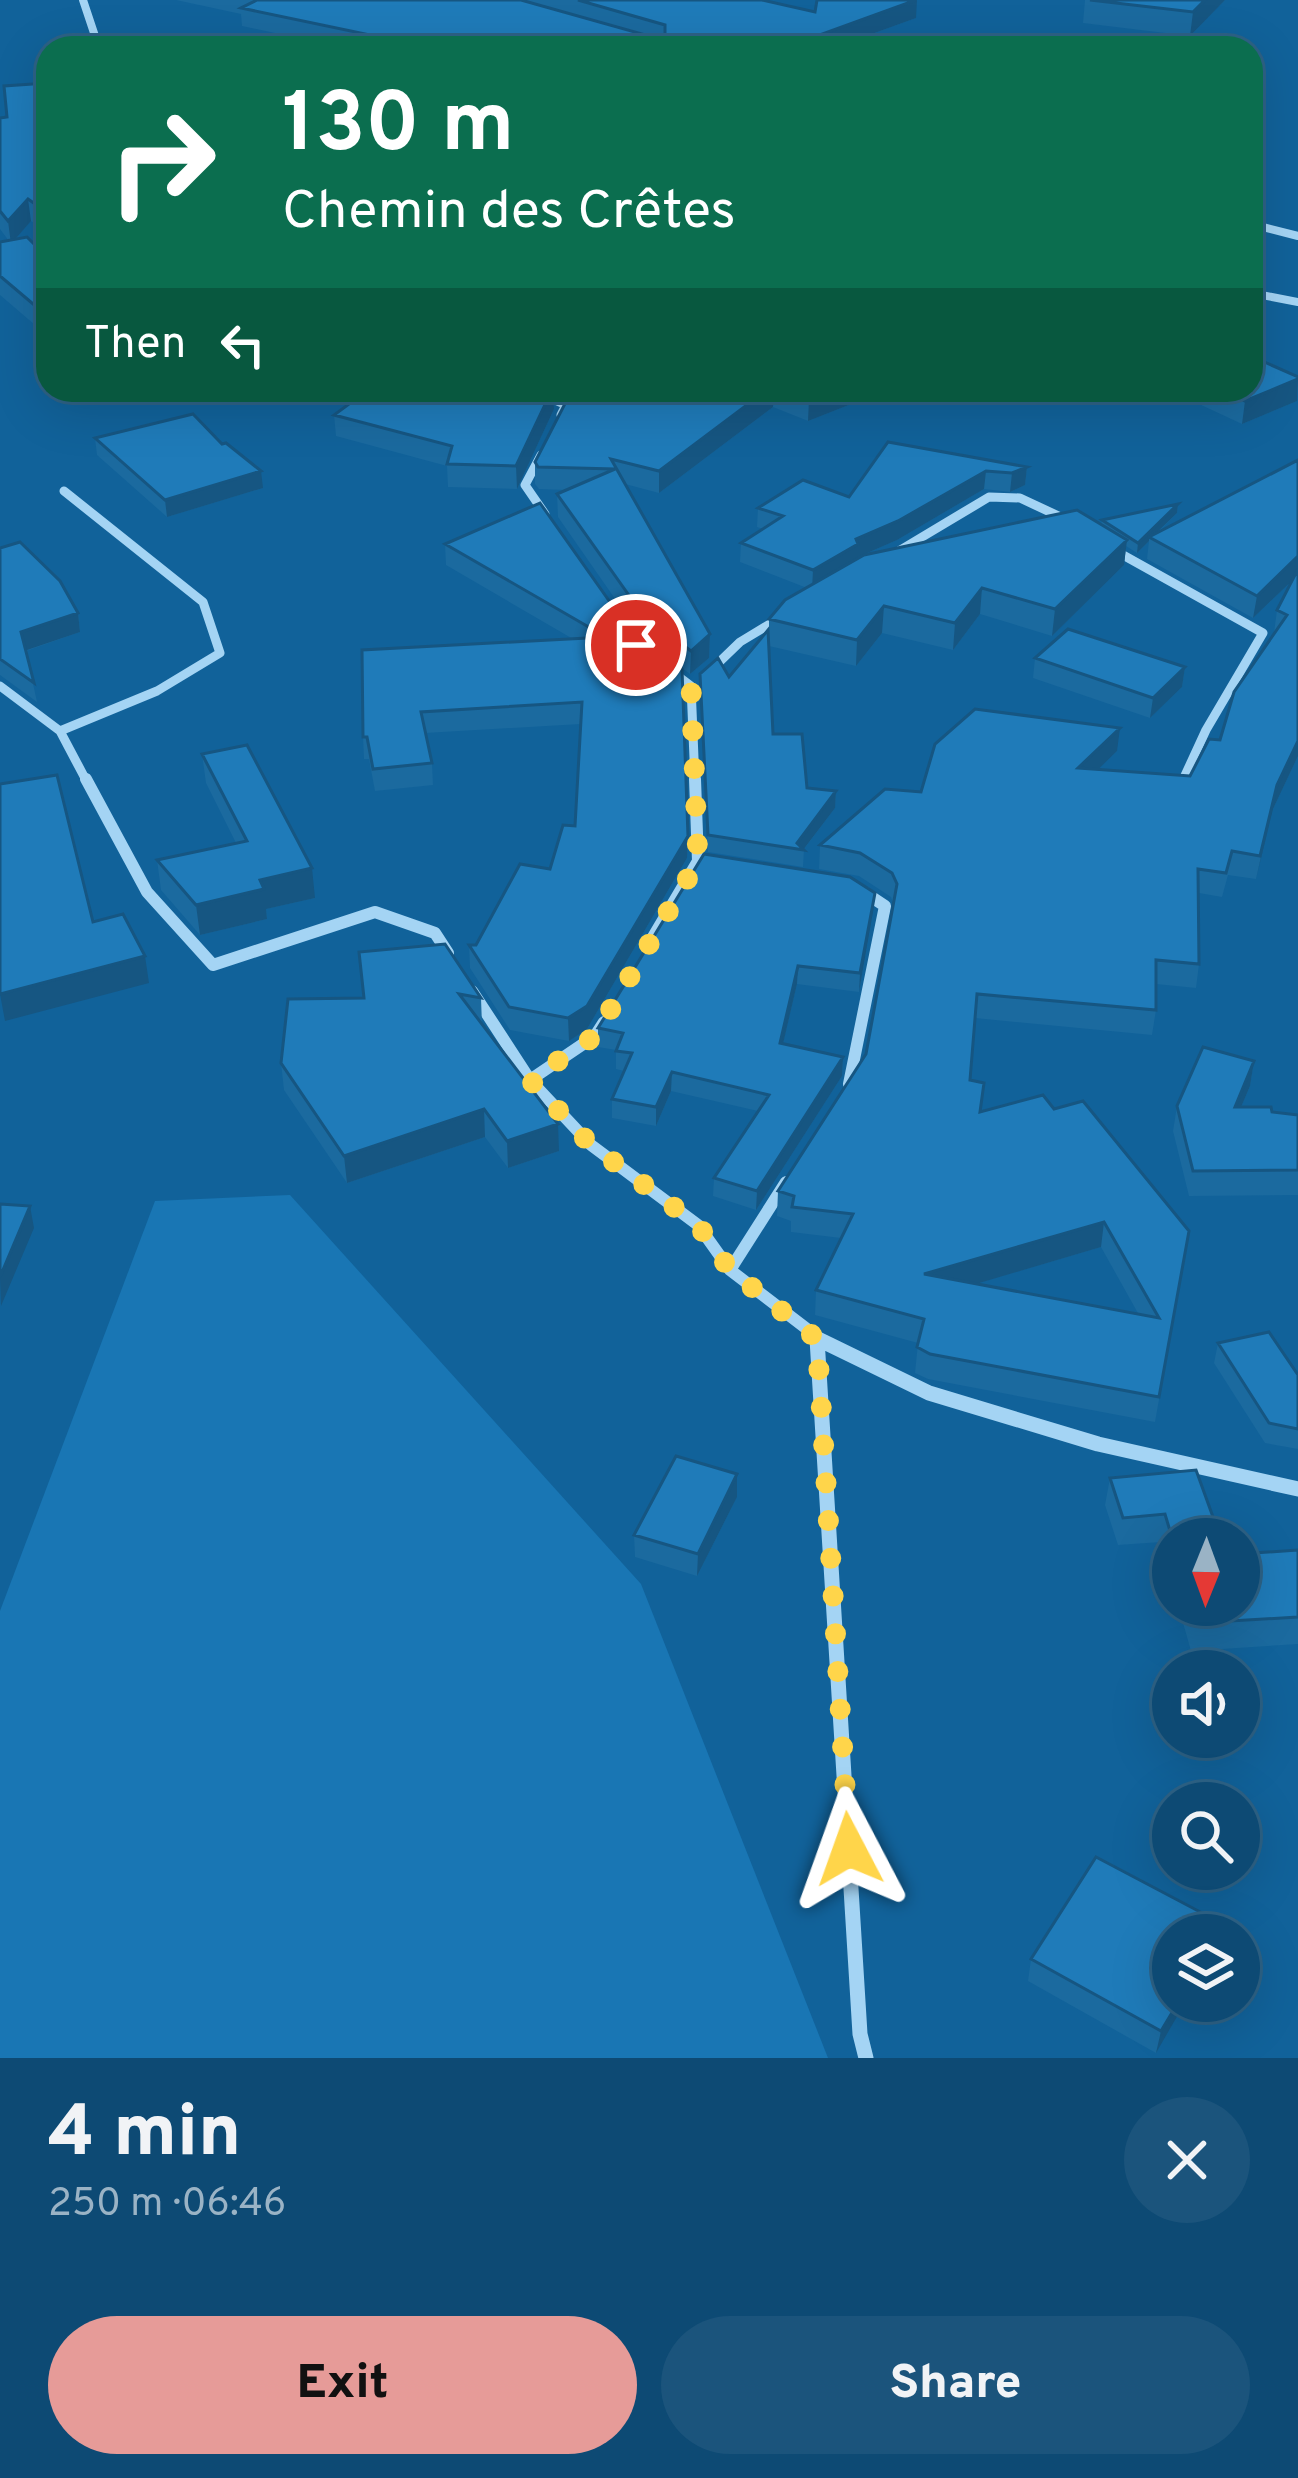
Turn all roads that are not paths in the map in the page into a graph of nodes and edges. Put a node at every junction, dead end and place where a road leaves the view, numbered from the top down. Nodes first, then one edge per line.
1 (83, 0) edge
2 (95, 36) edge
3 (1263, 227) edge
4 (1298, 236) edge
5 (1263, 295) edge
6 (1298, 302) edge
7 (559, 402) edge
8 (556, 425) edge
9 (546, 445) edge
10 (64, 491) dead end
11 (550, 521) edge
12 (1073, 522) edge
13 (1106, 545) edge
14 (871, 569) edge
15 (797, 608) edge
16 (654, 659) edge
17 (0, 686) edge
18 (691, 686) junction
19 (60, 730) junction
20 (1178, 790) edge
21 (698, 861) junction
22 (721, 864) edge
23 (853, 885) edge
24 (641, 958) edge
25 (607, 1017) edge
26 (530, 1080) junction
27 (841, 1096) edge
28 (792, 1173) edge
29 (730, 1270) junction
30 (817, 1339) junction
31 (1298, 1489) edge
32 (866, 2058) edge

1 - 2 street
3 - 4 street
5 - 6 street
7 - 8 street
9 - 11 street
10 - 19 street
12 - 14 street
13 - 20 street
15 - 18 street
16 - 18 street
17 - 19 street
18 - 21 street
19 - 26 street
21 - 22 street
21 - 24 street
23 - 27 street
25 - 26 street
26 - 29 street
28 - 29 street
29 - 30 street
30 - 31 street
30 - 32 street

